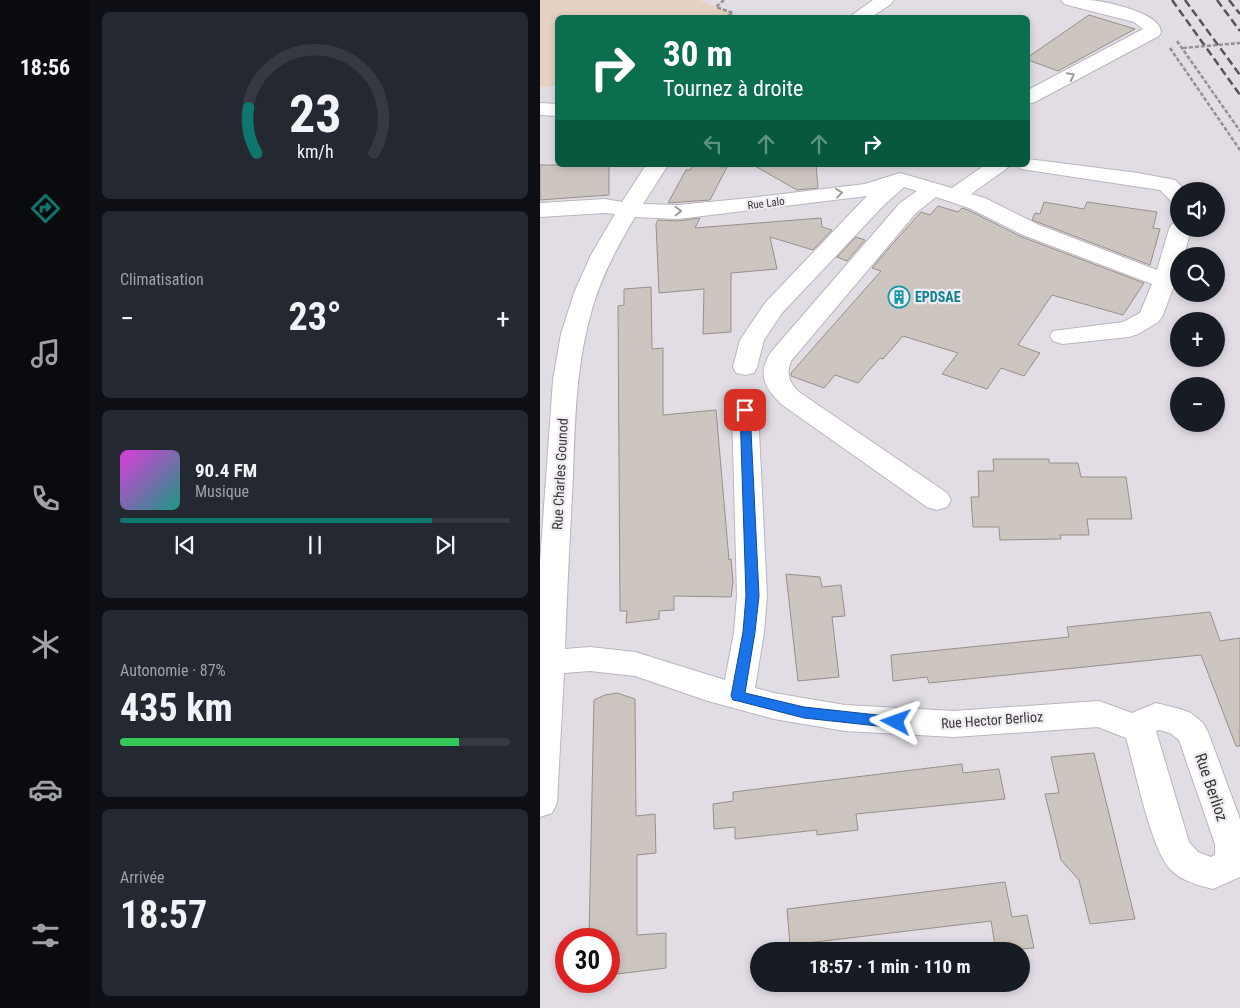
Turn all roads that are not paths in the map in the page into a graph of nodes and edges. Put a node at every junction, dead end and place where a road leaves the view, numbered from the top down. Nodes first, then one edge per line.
1 (885, 0) edge
2 (1070, 0) edge
3 (862, 15) edge
4 (1030, 97) edge
5 (540, 109) edge
6 (555, 110) edge
7 (1030, 165) edge
8 (656, 167) edge
9 (915, 167) edge
10 (994, 167) edge
11 (900, 179) junction
12 (1170, 188) edge
13 (945, 192) junction
14 (540, 210) edge
15 (629, 210) junction
16 (1178, 237) edge
17 (1165, 281) junction
18 (1062, 336) dead end
19 (745, 367) dead end
20 (745, 410) dead end
21 (938, 500) dead end
22 (549, 662) junction
23 (738, 696) junction
24 (1140, 730) dead end
25 (540, 803) edge

1 - 3 street
4 -> 2 street
5 - 6 street
7 - 12 street
8 - 15 street, Rue Charles Gounod
9 - 11 street, Rue Lalo
10 - 13 street
11 - 13 street
15 -> 11 street, Rue Lalo
11 - 19 street, Rue Lalo
13 - 17 street
13 - 21 street
14 - 15 street, Rue Lalo
15 - 22 street, Rue Charles Gounod
16 - 17 street
17 - 18 street
20 - 23 street
22 - 23 street, Rue Hector Berlioz
22 - 25 street, Rue Charles Gounod
23 - 24 street, Rue Hector Berlioz

